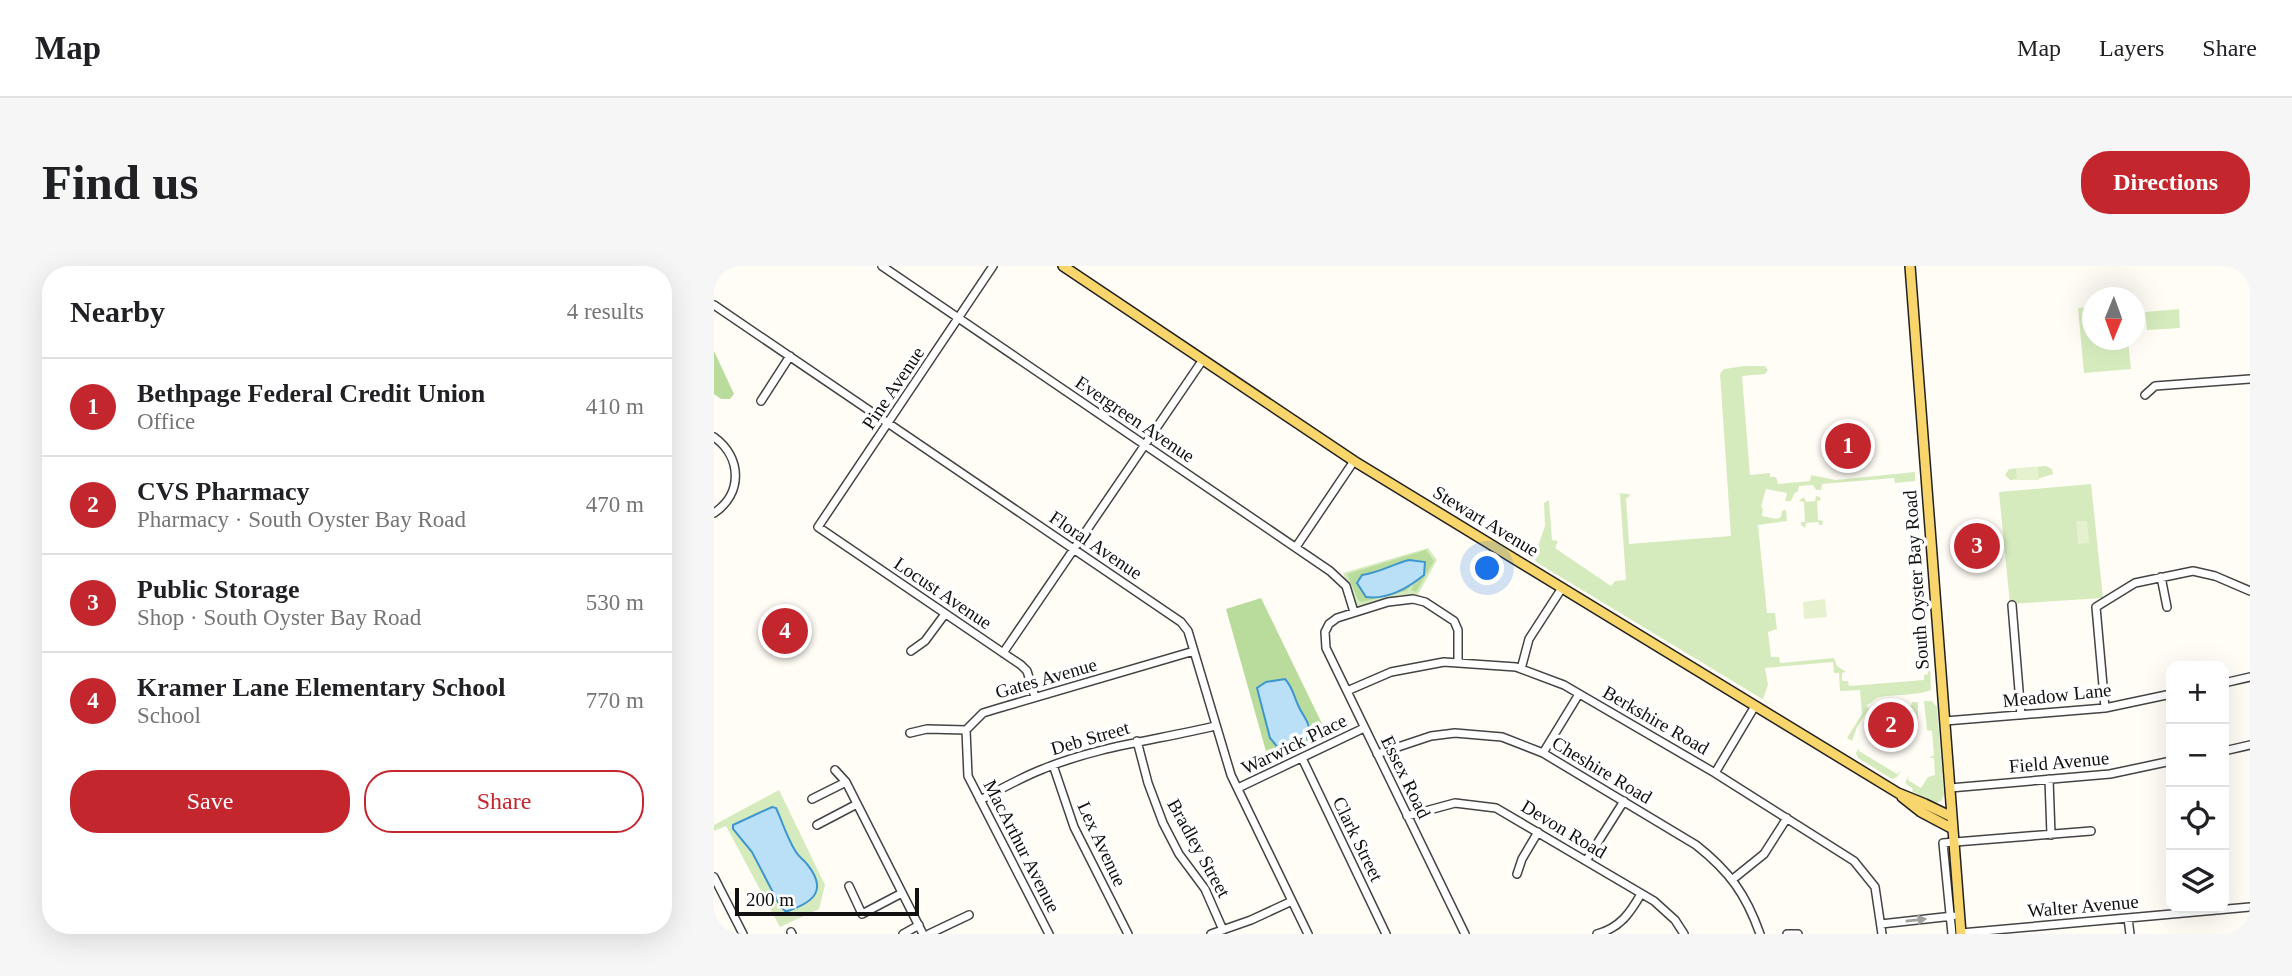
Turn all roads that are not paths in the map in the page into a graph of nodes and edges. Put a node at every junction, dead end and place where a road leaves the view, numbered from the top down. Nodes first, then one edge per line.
1 (882, 266) edge
2 (993, 266) edge
3 (1063, 266) edge
4 (1910, 266) edge
5 (714, 305) edge
6 (959, 318) junction
7 (790, 356) junction
8 (1202, 361) junction
9 (2250, 379) edge
10 (2145, 395) dead end
11 (761, 401) dead end
12 (888, 423) junction
13 (714, 437) edge
14 (1145, 445) junction
15 (1354, 461) junction
16 (714, 513) edge
17 (818, 527) joint
18 (1296, 547) junction
19 (1074, 549) junction
20 (2161, 577) junction
21 (1562, 588) junction
22 (2250, 591) edge
23 (2012, 605) dead end
24 (2167, 607) dead end
25 (1354, 612) junction
26 (945, 614) junction
27 (911, 651) dead end
28 (1194, 651) junction
29 (1003, 653) junction
30 (1458, 663) junction
31 (1521, 669) junction
32 (2250, 677) edge
33 (2229, 682) edge
34 (1347, 691) junction
35 (1579, 694) junction
36 (2166, 695) edge
37 (1035, 697) junction
38 (1755, 706) junction
39 (2105, 708) junction
40 (2021, 715) junction
41 (1945, 721) junction
42 (1216, 726) junction
43 (1364, 728) junction
44 (966, 730) junction
45 (910, 733) dead end
46 (1137, 741) junction
47 (2250, 745) edge
48 (2229, 750) edge
49 (1543, 753) junction
50 (1377, 754) junction
51 (1301, 758) junction
52 (2166, 762) edge
53 (1053, 765) junction
54 (835, 770) dead end
55 (1715, 773) junction
56 (2049, 779) junction
57 (846, 782) junction
58 (1950, 788) junction
59 (1238, 789) junction
60 (1898, 793) junction
61 (812, 799) dead end
62 (980, 800) junction
63 (1624, 801) junction
64 (857, 804) junction
65 (1407, 816) junction
66 (1952, 817) junction
67 (1787, 818) junction
68 (817, 825) dead end
69 (1953, 829) junction
70 (2091, 831) dead end
71 (1538, 832) junction
72 (2051, 835) junction
73 (1954, 842) junction
74 (1586, 861) junction
75 (1517, 874) dead end
76 (714, 877) edge
77 (1733, 879) junction
78 (849, 886) dead end
79 (902, 893) junction
80 (1641, 894) junction
81 (1292, 901) junction
82 (2250, 906) edge
83 (969, 915) dead end
84 (1955, 916) junction
85 (2128, 918) junction
86 (1881, 924) junction
87 (919, 925) junction
88 (1223, 930) junction
89 (743, 934) edge
90 (903, 934) edge
91 (923, 934) edge
92 (929, 934) edge
93 (1049, 934) edge
94 (1128, 934) edge
95 (1211, 934) edge
96 (1308, 934) edge
97 (1386, 934) edge
98 (1465, 934) edge
99 (1597, 934) edge
100 (1684, 934) edge
101 (1760, 934) edge
102 (1787, 934) edge
103 (1798, 934) edge
104 (1882, 934) edge
105 (1958, 934) edge
106 (2130, 934) edge

1 - 6 street, Evergreen Avenue
2 - 6 street, Pine Avenue
3 - 8 main road, Stewart Avenue
4 - 41 main road, South Oyster Bay Road
5 - 7 street, Floral Avenue
6 - 12 street, Pine Avenue
6 - 14 street, Evergreen Avenue
7 - 11 street
7 - 12 street, Floral Avenue
8 - 14 street
8 - 15 main road, Stewart Avenue
9 - 10 street
12 - 17 street, Pine Avenue
12 - 19 street, Floral Avenue
13 - 16 street
14 - 18 street, Evergreen Avenue
14 - 19 street
15 - 18 street
15 - 21 main road, Stewart Avenue
17 - 26 street, Locust Avenue
18 - 25 street, Evergreen Avenue
19 - 28 street, Floral Avenue
19 - 29 street
20 - 22 street
20 - 24 street
20 - 39 street
21 - 31 street
21 - 38 main road, Stewart Avenue
23 - 40 street
25 - 30 street
25 - 34 street, Essex Road
26 - 27 street
26 - 29 street, Locust Avenue
28 - 37 street, Gates Avenue
28 - 42 street, Floral Avenue
29 - 37 street, Locust Avenue
30 - 31 street, Berkshire Road
30 - 34 street, Berkshire Road
31 - 35 street, Berkshire Road
32 - 33 street
34 - 43 street, Essex Road
35 - 49 street
35 - 55 street, Berkshire Road
36 - 39 street, Meadow Lane
37 - 44 street, Gates Avenue
38 - 55 street
38 - 60 main road, Stewart Avenue
39 - 40 street, Meadow Lane
40 - 41 street, Meadow Lane
41 - 58 main road, South Oyster Bay Road
42 - 46 street, Deb Street
42 - 59 street, Floral Avenue
43 - 50 street, Essex Road
43 - 51 street, Warwick Place
44 - 45 street
44 - 62 street, MacArthur Avenue
46 - 53 street, Deb Street
46 - 88 street, Bradley Street
47 - 48 street
49 - 50 street, Cheshire Road
49 - 63 street, Cheshire Road
50 - 65 street, Essex Road
51 - 59 street, Warwick Place
51 - 97 street, Clark Street
52 - 56 street, Field Avenue
53 - 62 street, Deb Street
53 - 94 street, Lex Avenue
54 - 57 street
55 - 67 street, Berkshire Road
56 - 58 street, Field Avenue
56 - 72 street
57 - 61 street
57 - 64 street
58 - 66 main road, South Oyster Bay Road
59 - 81 street, Floral Avenue
60 - 66 main road, Stewart Avenue
60 - 69 main road, Stewart Avenue
62 - 93 street, MacArthur Avenue
63 - 74 street
63 - 77 street, Cheshire Road
64 - 68 street
64 - 79 street
65 - 71 street, Devon Road
65 - 98 street, Essex Road
66 - 69 main road, South Oyster Bay Road
67 - 77 street
67 - 86 street, Berkshire Road
69 - 73 main road, South Oyster Bay Road
70 - 72 street
71 - 74 street, Devon Road
71 - 75 street
72 - 73 street
73 - 84 main road, South Oyster Bay Road
74 - 80 street, Devon Road
76 - 89 street
77 - 101 street, Cheshire Road
78 - 79 street
79 - 87 street
80 - 99 street
80 - 100 street, Devon Road
81 - 88 street
81 - 96 street, Floral Avenue
82 - 85 street, Walter Avenue
83 - 92 street
86 -> 84 street
84 - 105 main road, South Oyster Bay Road
85 - 105 street, Walter Avenue
85 - 106 street
86 - 104 street, Berkshire Road
87 - 90 street
87 - 91 street
88 - 95 street
102 - 103 street

